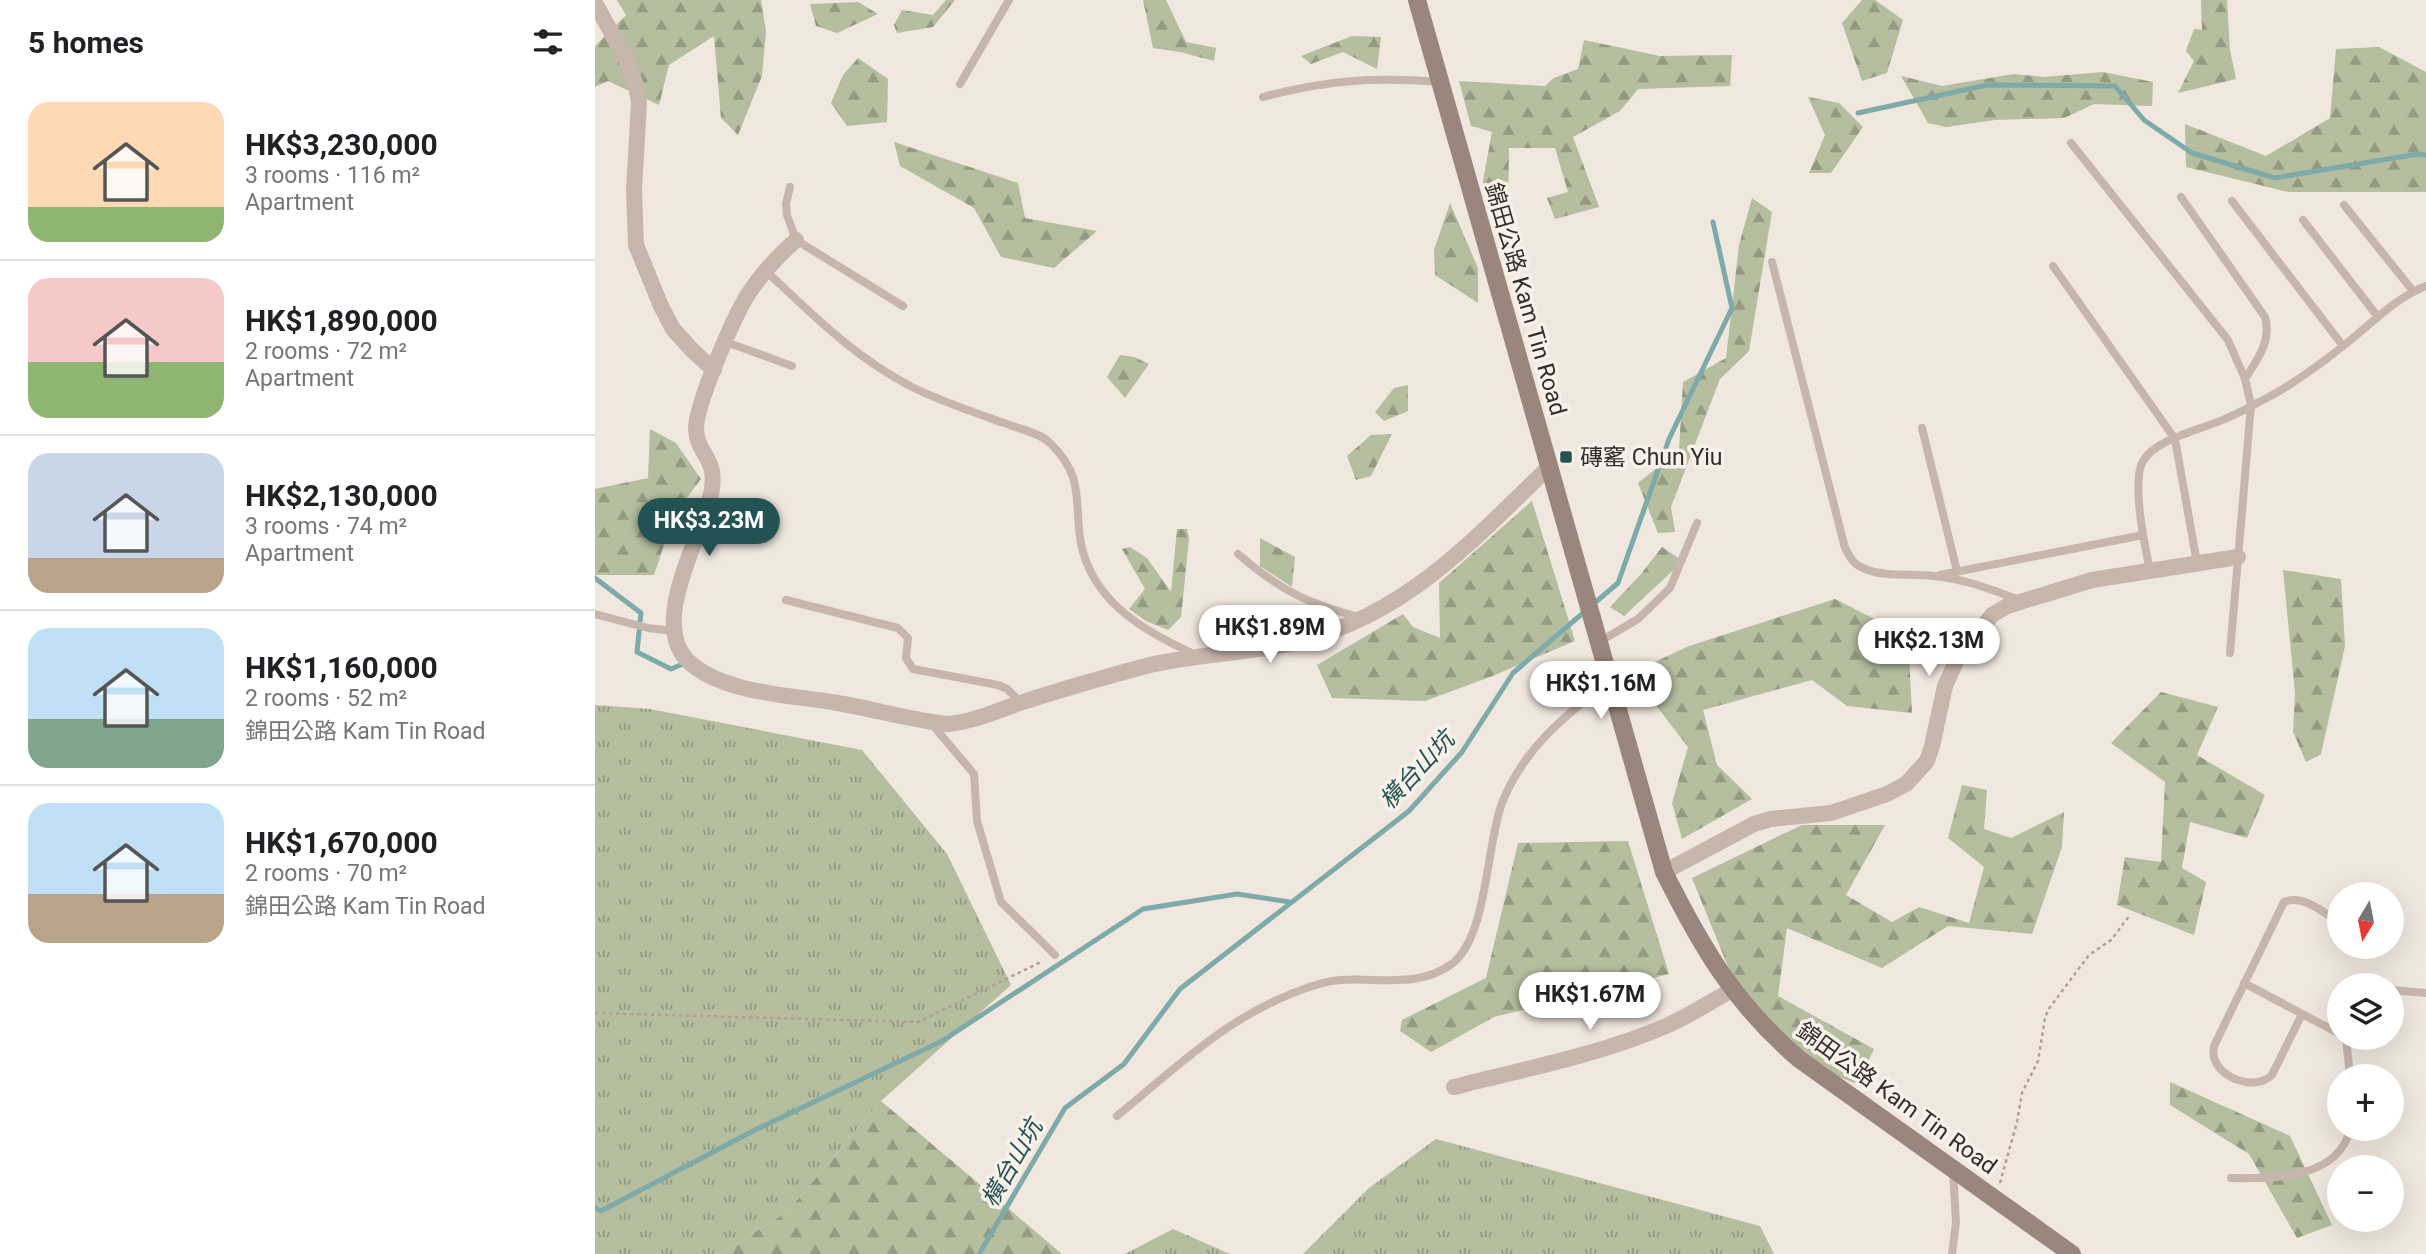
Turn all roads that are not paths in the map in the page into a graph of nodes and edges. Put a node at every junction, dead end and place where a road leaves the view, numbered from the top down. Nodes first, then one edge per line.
1 (1009, 0) edge
2 (1417, 0) edge
3 (595, 4) edge
4 (1440, 82) junction
5 (960, 84) dead end
6 (1263, 97) dead end
7 (2071, 143) dead end
8 (790, 187) dead end
9 (2181, 197) dead end
10 (2232, 201) dead end
11 (2344, 205) dead end
12 (2303, 220) dead end
13 (796, 240) junction
14 (1772, 262) dead end
15 (2053, 266) dead end
16 (767, 272) junction
17 (2426, 286) edge
18 (2413, 291) junction
19 (903, 306) dead end
20 (2378, 317) junction
21 (726, 342) junction
22 (2343, 346) junction
23 (792, 366) dead end
24 (714, 370) junction
25 (2245, 379) junction
26 (2252, 405) junction
27 (1922, 428) dead end
28 (2175, 439) junction
29 (1548, 468) junction
30 (1697, 523) dead end
31 (2143, 535) junction
32 (1238, 554) dead end
33 (2238, 557) junction
34 (2197, 563) junction
35 (1957, 571) junction
36 (2150, 571) junction
37 (1937, 576) junction
38 (786, 600) dead end
39 (2020, 601) junction
40 (595, 614) edge
41 (1366, 619) junction
42 (673, 631) junction
43 (1599, 642) junction
44 (2230, 653) dead end
45 (1199, 656) junction
46 (1610, 681) junction
47 (1021, 702) junction
48 (930, 722) junction
49 (1664, 872) junction
50 (2327, 915) edge
51 (1055, 955) road end
52 (2244, 983) junction
53 (1732, 989) junction
54 (2404, 991) edge
55 (2426, 993) edge
56 (2302, 1014) junction
57 (2327, 1027) edge
58 (1454, 1087) dead end
59 (1117, 1116) dead end
60 (2345, 1141) edge
61 (1953, 1170) junction
62 (2231, 1178) dead end
63 (1952, 1254) edge
64 (2072, 1254) edge

1 - 5 lane
2 - 4 main road, 錦田公路 Kam Tin Road
3 - 24 street
4 - 6 lane
4 - 29 main road, 錦田公路 Kam Tin Road
7 - 25 lane
8 - 13 lane
9 - 25 lane
10 - 22 lane
11 - 18 lane
12 - 20 lane
13 - 16 street
13 - 19 lane
14 - 37 lane
15 - 28 lane
16 - 21 street
16 - 45 lane
17 - 18 lane
18 - 20 lane
20 - 22 lane
21 - 23 lane
21 - 24 street
22 - 26 lane
24 - 42 street
25 - 26 lane
26 - 28 lane
26 - 33 lane
27 - 35 lane
28 - 31 lane
28 - 34 lane
29 - 41 street
29 - 43 main road, 錦田公路 Kam Tin Road
30 - 43 lane
31 - 35 lane
31 - 36 lane
32 - 41 lane
33 - 34 street
33 - 44 lane
34 - 36 street
35 - 37 lane
36 - 39 street
37 - 39 lane
38 - 47 lane
39 - 49 street
40 - 42 lane
41 - 45 street
42 - 48 street
43 - 46 main road, 錦田公路 Kam Tin Road
45 - 47 street
46 - 49 main road, 錦田公路 Kam Tin Road
46 - 59 lane
47 - 48 street
48 - 51 lane
49 - 53 main road, 錦田公路 Kam Tin Road
50 - 52 lane
52 - 56 lane
52 - 56 lane
53 - 58 street
53 - 61 main road, 錦田公路 Kam Tin Road
54 - 55 lane
56 - 57 lane
60 - 62 lane
61 - 63 lane
61 - 64 main road, 錦田公路 Kam Tin Road

